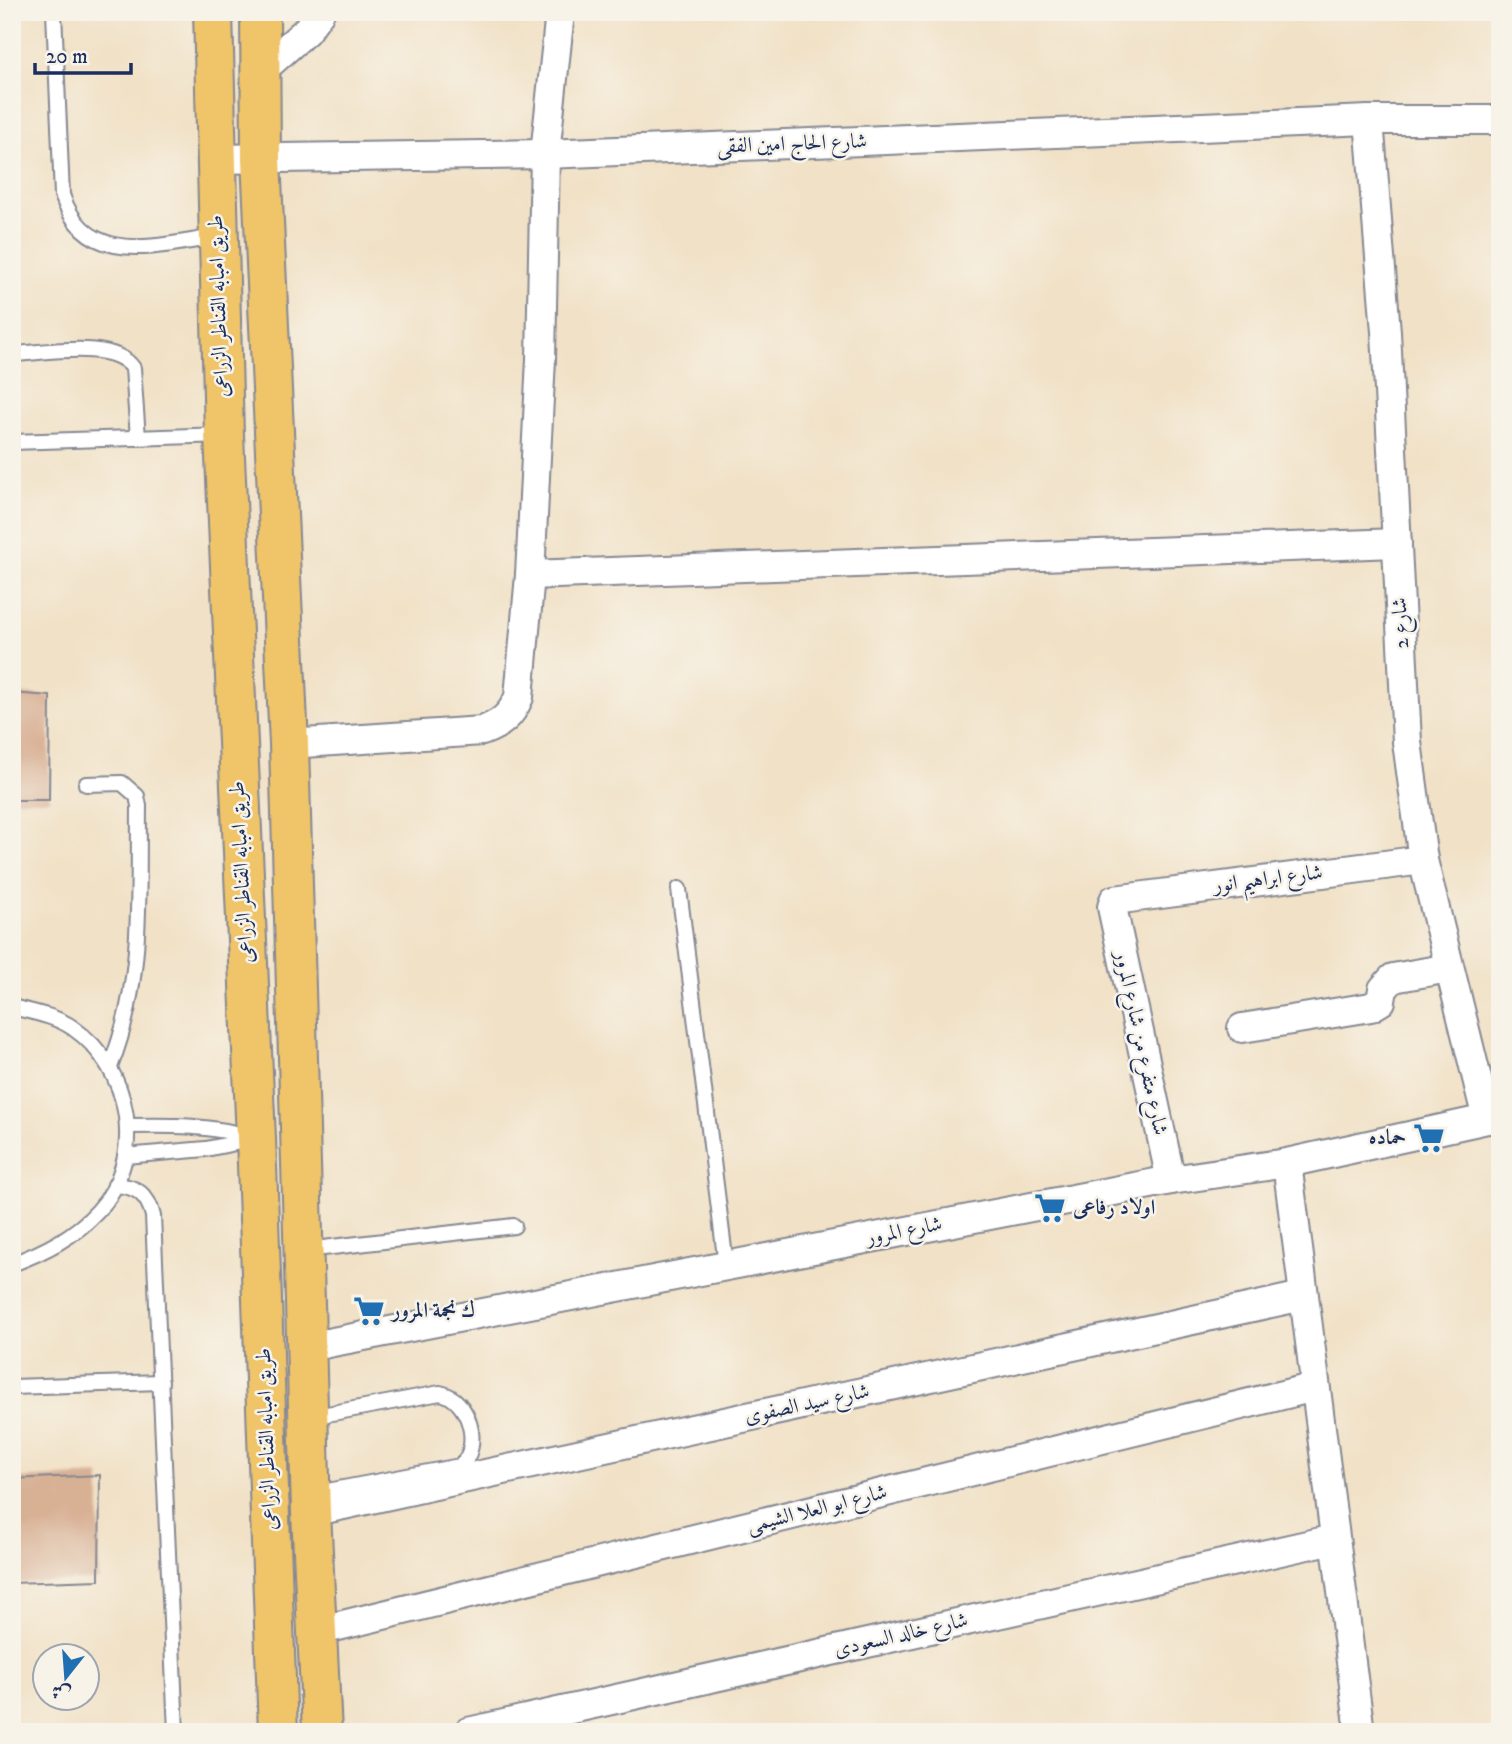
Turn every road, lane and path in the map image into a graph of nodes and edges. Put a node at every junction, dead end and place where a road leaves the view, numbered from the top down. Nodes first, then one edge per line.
1 (54, 12) edge
2 (212, 12) edge
3 (260, 12) edge
4 (320, 12) edge
5 (560, 12) edge
6 (261, 71) junction
7 (1369, 120) junction
8 (1500, 120) edge
9 (545, 155) junction
10 (215, 159) junction
11 (261, 159) junction
12 (217, 237) junction
13 (12, 354) edge
14 (223, 435) junction
15 (138, 438) junction
16 (12, 442) edge
17 (1397, 543) junction
18 (530, 575) junction
19 (289, 744) junction
20 (86, 784) dead end
21 (1423, 860) junction
22 (679, 889) dead end
23 (1113, 904) joint
24 (1449, 968) junction
25 (12, 1007) edge
26 (1242, 1028) dead end
27 (110, 1067) junction
28 (1493, 1115) edge
29 (128, 1126) junction
30 (302, 1132) junction
31 (256, 1138) junction
32 (125, 1156) junction
33 (1287, 1163) junction
34 (1171, 1180) junction
35 (115, 1185) junction
36 (514, 1226) dead end
37 (305, 1250) junction
38 (12, 1264) edge
39 (726, 1265) junction
40 (1303, 1296) junction
41 (307, 1347) junction
42 (161, 1382) junction
43 (12, 1387) edge
44 (1315, 1387) junction
45 (309, 1418) junction
46 (311, 1503) junction
47 (1334, 1539) junction
48 (318, 1631) junction
49 (176, 1732) edge
50 (278, 1732) edge
51 (322, 1732) edge
52 (468, 1732) edge
53 (1360, 1732) edge

1 - 12 lane
2 - 10 main road, طريق امبابه القناطر الزراعى
3 - 6 main road, طريق امبابه القناطر الزراعى
4 - 6 street
5 - 9 street
6 - 11 main road, طريق امبابه القناطر الزراعى
7 - 8 street, شارع الحاج امين الفقى
7 - 9 street, شارع الحاج امين الفقى
7 - 17 street, شارع 2
9 - 11 street, شارع الحاج امين الفقى
9 - 18 street
10 - 11 street, شارع الحاج امين الفقى
10 - 12 main road, طريق امبابه القناطر الزراعى
11 - 19 main road, طريق امبابه القناطر الزراعى
12 - 14 main road, طريق امبابه القناطر الزراعى
13 - 15 lane
14 - 15 lane
14 - 31 main road, طريق امبابه القناطر الزراعى
15 - 16 lane
17 - 18 street
17 - 21 street, شارع 2
18 - 19 street
19 - 30 main road, طريق امبابه القناطر الزراعى
20 - 27 lane
21 - 23 street, شارع ابراهيم انور
21 - 24 street, شارع 2
22 - 39 lane
23 - 34 street, شارع متفرع من شارع المرور
24 - 26 street
24 - 28 street, شارع 2
25 - 27 lane
27 - 29 lane
28 - 33 street, شارع المرور
29 - 31 lane
29 - 32 lane
30 - 31 main road
30 - 37 main road, طريق امبابه القناطر الزراعى
31 - 32 lane
31 - 50 main road, طريق امبابه القناطر الزراعى
32 - 35 lane
33 - 34 street, شارع المرور
33 - 40 street
34 - 39 street, شارع المرور
35 - 38 lane
35 - 42 lane
36 - 37 lane
37 - 41 main road, طريق امبابه القناطر الزراعى
39 - 41 street, شارع المرور
40 - 44 street
40 - 46 street, شارع سيد الصفوى
41 - 45 main road, طريق امبابه القناطر الزراعى
42 - 43 lane
42 - 49 lane
44 - 47 street
44 - 48 street, شارع ابو العلا الشيمى
45 - 46 main road, طريق امبابه القناطر الزراعى
45 - 46 lane
46 - 48 main road, طريق امبابه القناطر الزراعى
47 - 52 street, شارع خالد السعودى
47 - 53 street
48 - 51 main road, طريق امبابه القناطر الزراعى

